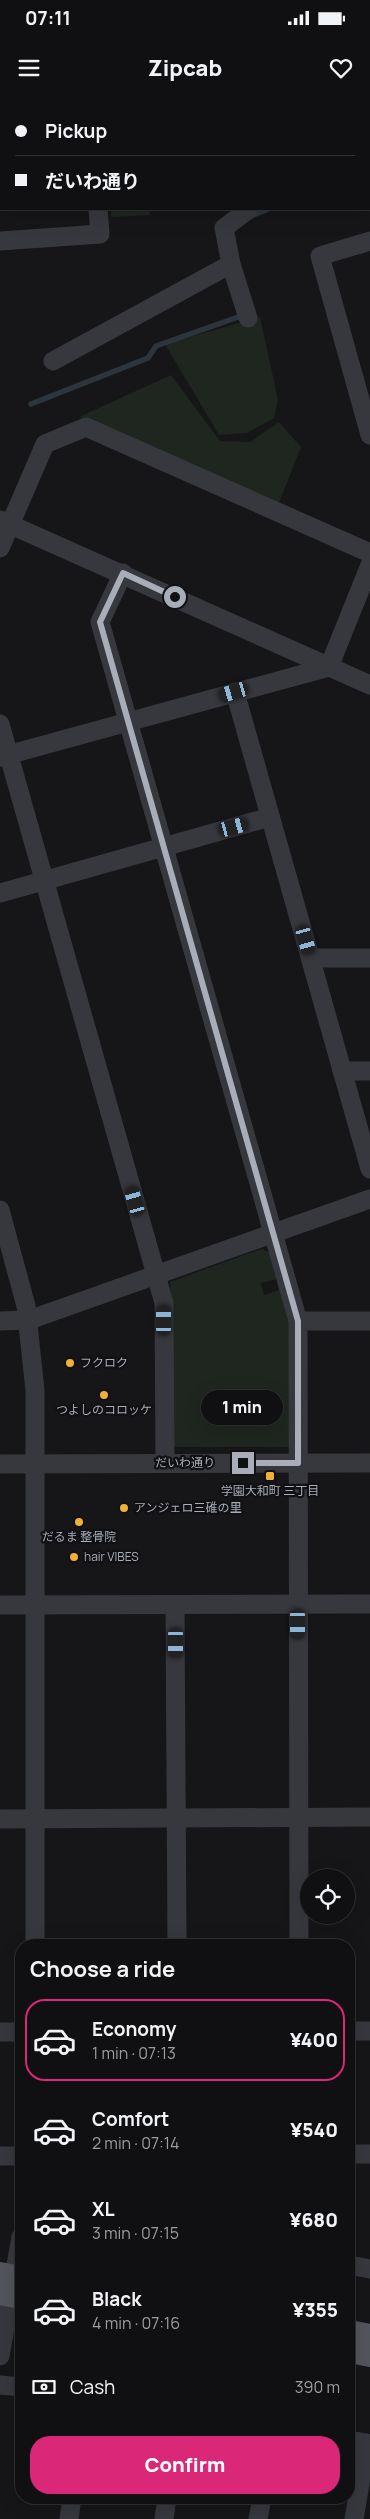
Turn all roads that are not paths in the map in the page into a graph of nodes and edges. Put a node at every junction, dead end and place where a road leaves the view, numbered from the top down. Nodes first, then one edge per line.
1 (98, 210) edge
2 (248, 210) edge
3 (0, 241) edge
4 (370, 241) edge
5 (231, 264) junction
6 (248, 318) dead end
7 (52, 361) dead end
8 (370, 435) edge
9 (5, 522) edge
10 (0, 548) edge
11 (370, 554) edge
12 (370, 565) edge
13 (123, 573) junction
14 (329, 667) junction
15 (370, 685) edge
16 (234, 692) junction
17 (127, 721) junction
18 (0, 724) edge
19 (4, 756) edge
20 (270, 817) junction
21 (162, 846) junction
22 (45, 880) junction
23 (0, 893) edge
24 (311, 958) junction
25 (370, 958) edge
26 (370, 1070) edge
27 (342, 1071) junction
28 (370, 1169) edge
29 (370, 1199) edge
30 (0, 1210) edge
31 (271, 1234) junction
32 (156, 1276) junction
33 (29, 1320) junction
34 (0, 1321) edge
35 (298, 1321) junction
36 (370, 1321) edge
37 (165, 1463) junction
38 (298, 1463) junction
39 (370, 1463) edge
40 (0, 1464) edge
41 (34, 1464) junction
42 (298, 1604) junction
43 (370, 1604) edge
44 (0, 1605) edge
45 (34, 1605) junction
46 (175, 1605) junction
47 (370, 1817) edge
48 (35, 1818) junction
49 (176, 1818) junction
50 (299, 1818) junction
51 (0, 1819) edge
52 (35, 1939) edge
53 (177, 1939) edge
54 (299, 1939) edge
55 (355, 2031) edge
56 (370, 2031) edge
57 (0, 2032) edge
58 (15, 2032) edge
59 (355, 2154) edge
60 (370, 2154) edge
61 (0, 2156) edge
62 (15, 2156) edge
63 (355, 2266) edge
64 (370, 2269) edge
65 (0, 2273) edge
66 (15, 2274) edge
67 (15, 2276) edge
68 (0, 2294) edge
69 (15, 2297) edge
70 (355, 2332) edge
71 (370, 2335) edge
72 (355, 2353) edge
73 (0, 2356) edge
74 (370, 2356) edge
75 (0, 2385) edge
76 (15, 2386) edge
77 (362, 2443) edge
78 (71, 2504) edge
79 (167, 2504) edge
80 (261, 2504) edge
81 (69, 2519) edge
82 (164, 2519) edge
83 (258, 2519) edge
84 (354, 2519) edge

1 - 3 street
2 - 5 street
4 - 8 street
5 - 6 street
5 - 7 street
9 - 10 street
9 - 11 street
9 - 13 street
12 - 14 street
13 - 14 street
13 - 17 street
14 - 15 street
14 - 16 street
16 - 17 street
16 - 20 street
17 - 19 street
17 - 21 street
18 - 19 street
19 - 22 street
20 - 21 street
20 - 24 street
21 - 22 street
21 - 31 street
22 - 23 street
22 - 32 street
24 - 25 street
24 - 27 street
26 - 27 street
27 - 28 street
29 - 31 street
30 - 33 street
31 - 32 street
31 - 35 street
32 - 33 street
32 - 37 street
33 - 34 street
33 - 41 street
35 - 36 street
35 - 38 street
37 - 38 street, だいわ通り
37 - 41 street, だいわ通り
38 - 39 street, だいわ通り
38 - 42 street
40 - 41 street, だいわ通り
41 - 45 street
42 - 43 street
42 - 46 street
42 - 50 street
44 - 45 street
45 - 46 street
45 - 48 street
46 - 49 street
47 - 50 street
48 - 49 street
48 - 51 street
48 - 52 street
49 - 50 street
49 - 53 street
50 - 54 street
55 - 56 street
57 - 58 street
59 - 60 street
61 - 62 street
63 - 64 street
65 - 67 main road
66 - 73 street
68 - 69 main road
70 - 71 main road
72 - 74 main road
75 - 76 street
77 - 84 street
78 - 81 street
79 - 82 street
80 - 83 street

